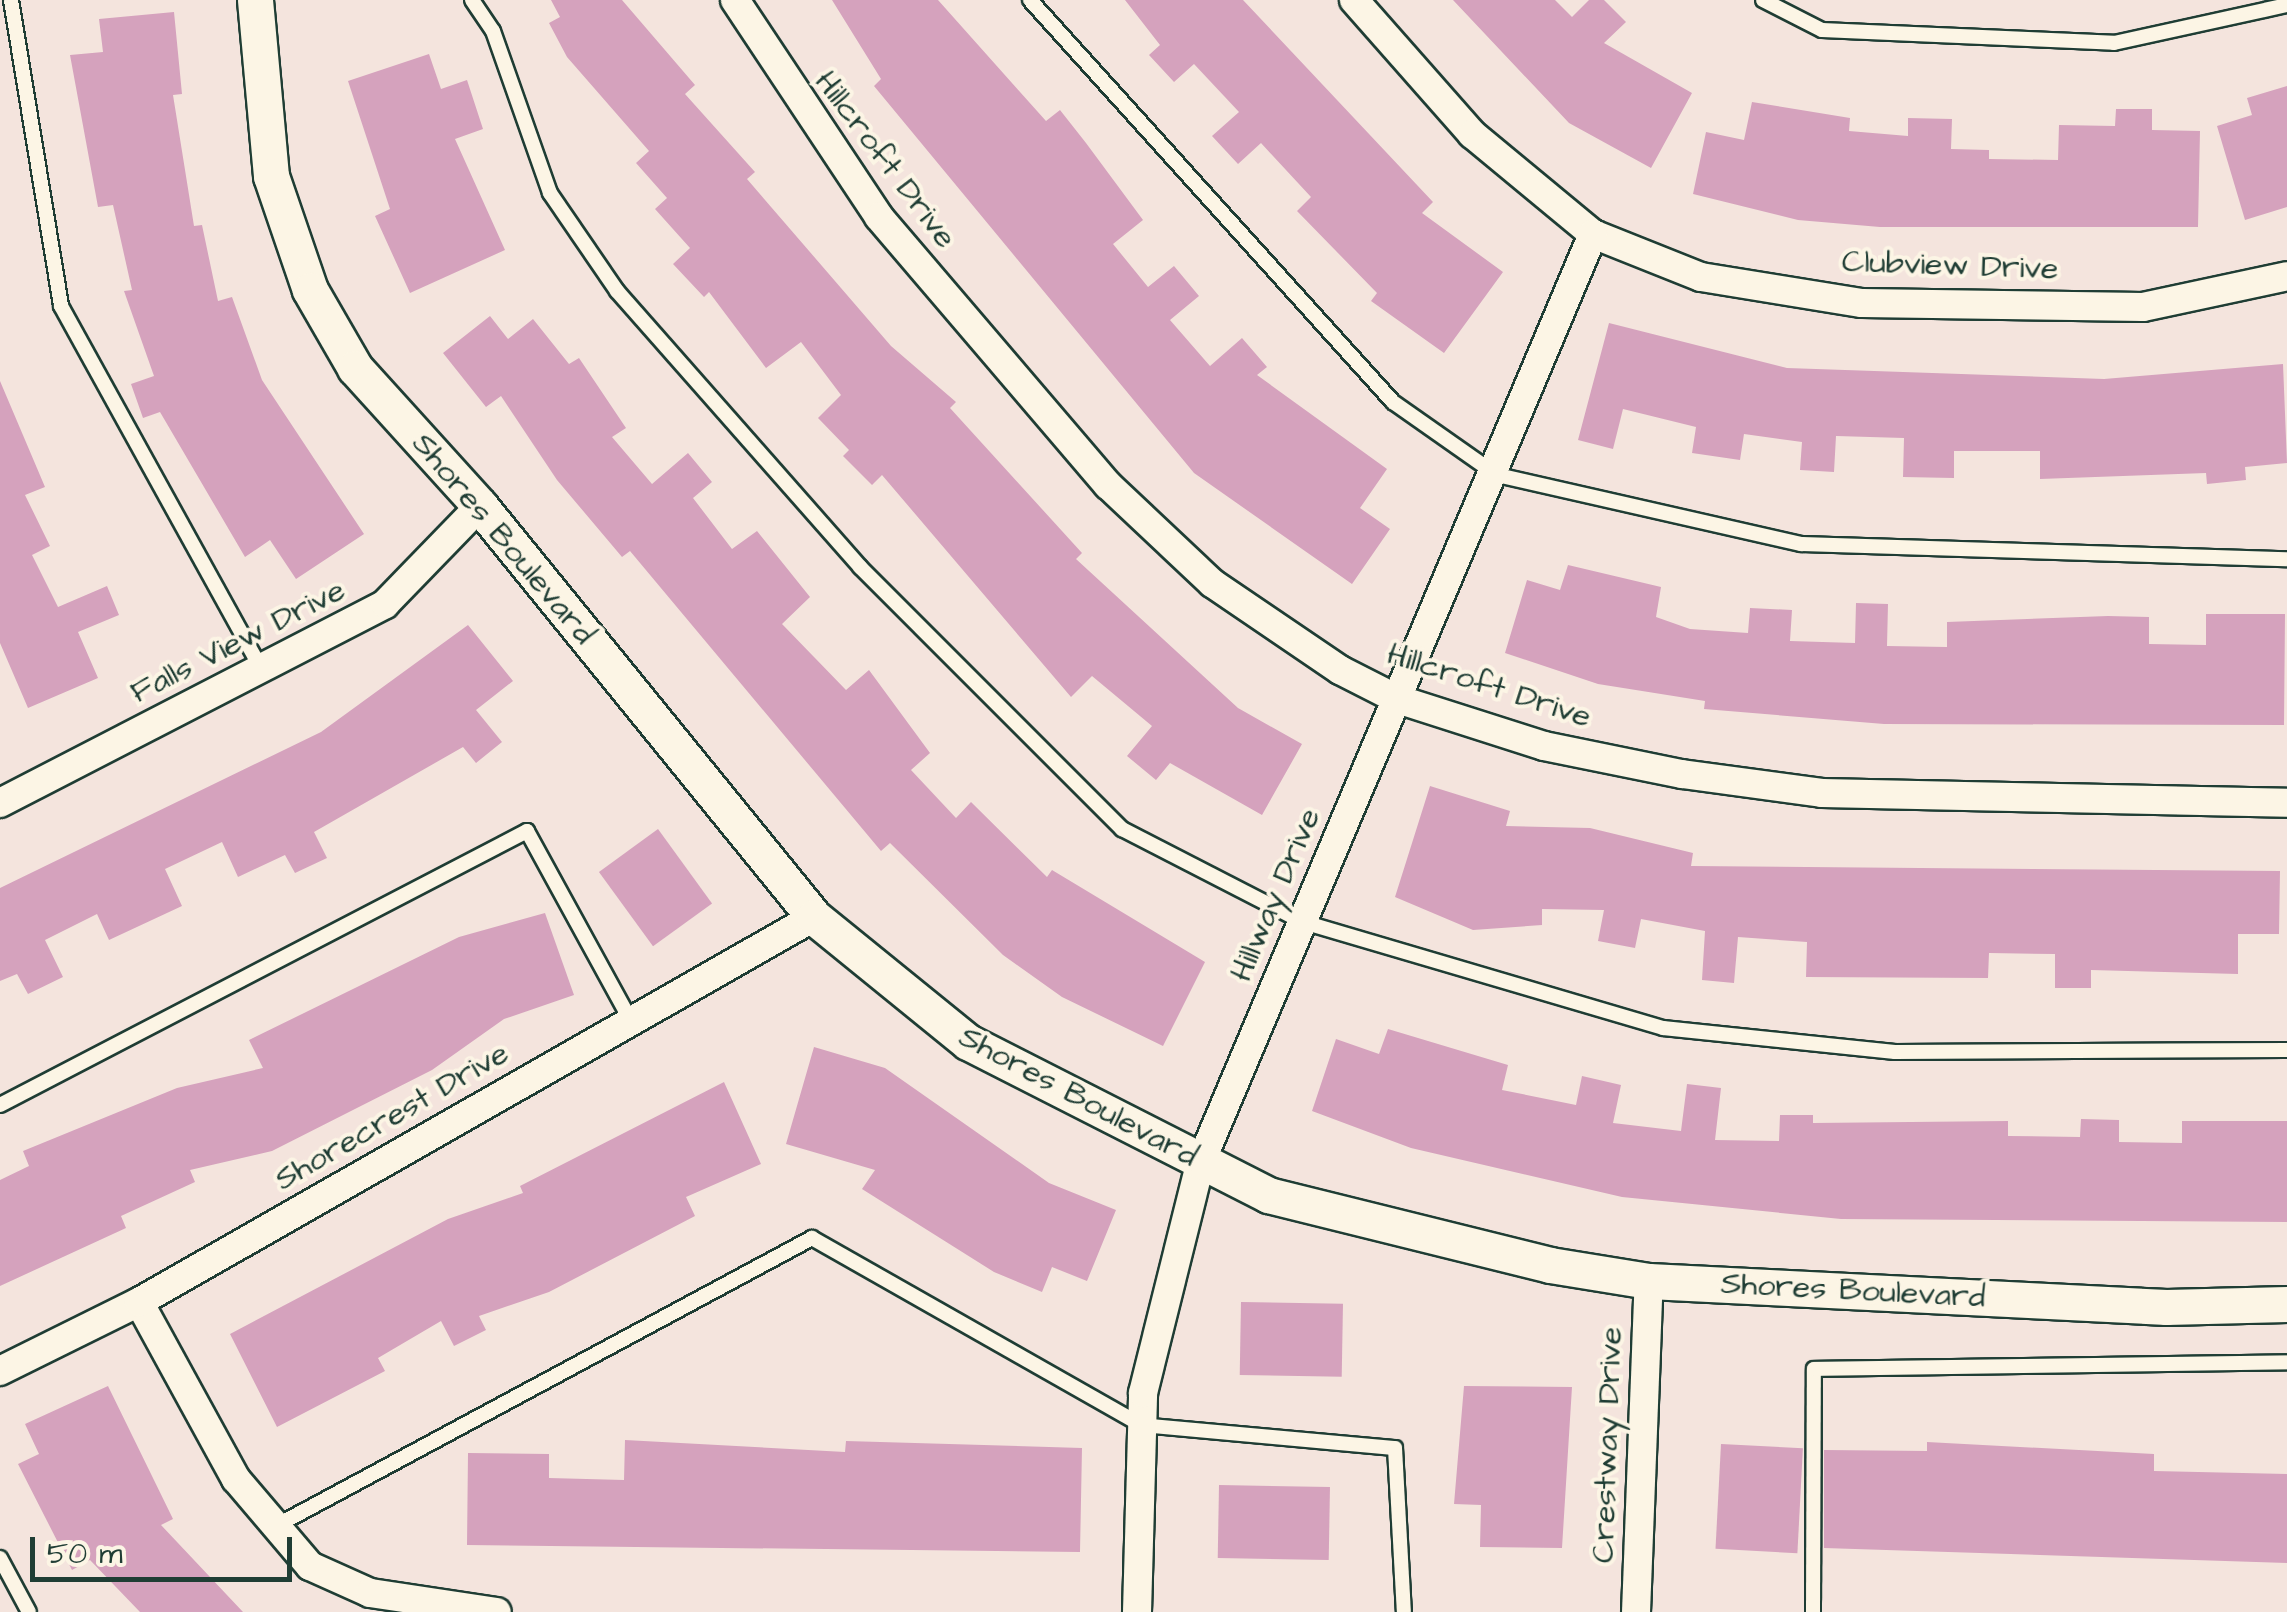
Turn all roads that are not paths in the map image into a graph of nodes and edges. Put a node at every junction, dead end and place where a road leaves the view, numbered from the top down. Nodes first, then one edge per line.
1 (11, 0) edge
2 (255, 0) edge
3 (472, 0) edge
4 (735, 0) edge
5 (1030, 0) edge
6 (1354, 0) edge
7 (1763, 0) edge
8 (2287, 5) edge
9 (1594, 234) junction
10 (2287, 276) edge
11 (1497, 474) junction
12 (480, 506) junction
13 (2287, 559) edge
14 (262, 670) junction
15 (1397, 700) junction
16 (0, 803) edge
17 (2287, 803) edge
18 (814, 917) junction
19 (1303, 922) junction
20 (631, 1021) junction
21 (2287, 1050) edge
22 (0, 1104) edge
23 (1200, 1164) junction
24 (1650, 1281) junction
25 (140, 1302) junction
26 (2287, 1304) edge
27 (2287, 1362) edge
28 (0, 1371) edge
29 (1141, 1426) junction
30 (271, 1529) junction
31 (0, 1558) edge
32 (29, 1612) edge
33 (497, 1612) edge
34 (1137, 1612) edge
35 (1404, 1612) edge
36 (1635, 1612) edge
37 (1644, 1612) edge
38 (1814, 1612) edge

1 - 14 lane
2 - 12 street, Shores Boulevard
3 - 19 lane
4 - 15 street, Hillcroft Drive
5 - 11 lane
6 - 9 street, Clubview Drive
7 - 8 lane
9 - 10 street, Clubview Drive
9 - 11 street, Hillway Drive
11 - 13 lane
11 - 15 street, Hillway Drive
12 - 14 street, Falls View Drive
12 - 18 street, Shores Boulevard
14 - 16 street, Falls View Drive
15 - 17 street, Hillcroft Drive
15 - 19 street, Hillway Drive
18 - 20 street, Shorecrest Drive
18 - 23 street, Shores Boulevard
19 - 21 lane
19 - 23 street, Hillway Drive
20 - 22 lane
20 - 25 street, Shorecrest Drive
23 - 24 street, Shores Boulevard
23 - 29 street, Hillway Drive
24 - 26 street, Shores Boulevard
24 - 36 street, Crestway Drive
25 - 28 street, Shorecrest Drive
25 - 30 street
27 - 38 lane
29 - 30 lane
29 - 34 street, Hillway Drive
29 - 35 lane
30 - 33 street
31 - 32 lane
36 - 37 street

